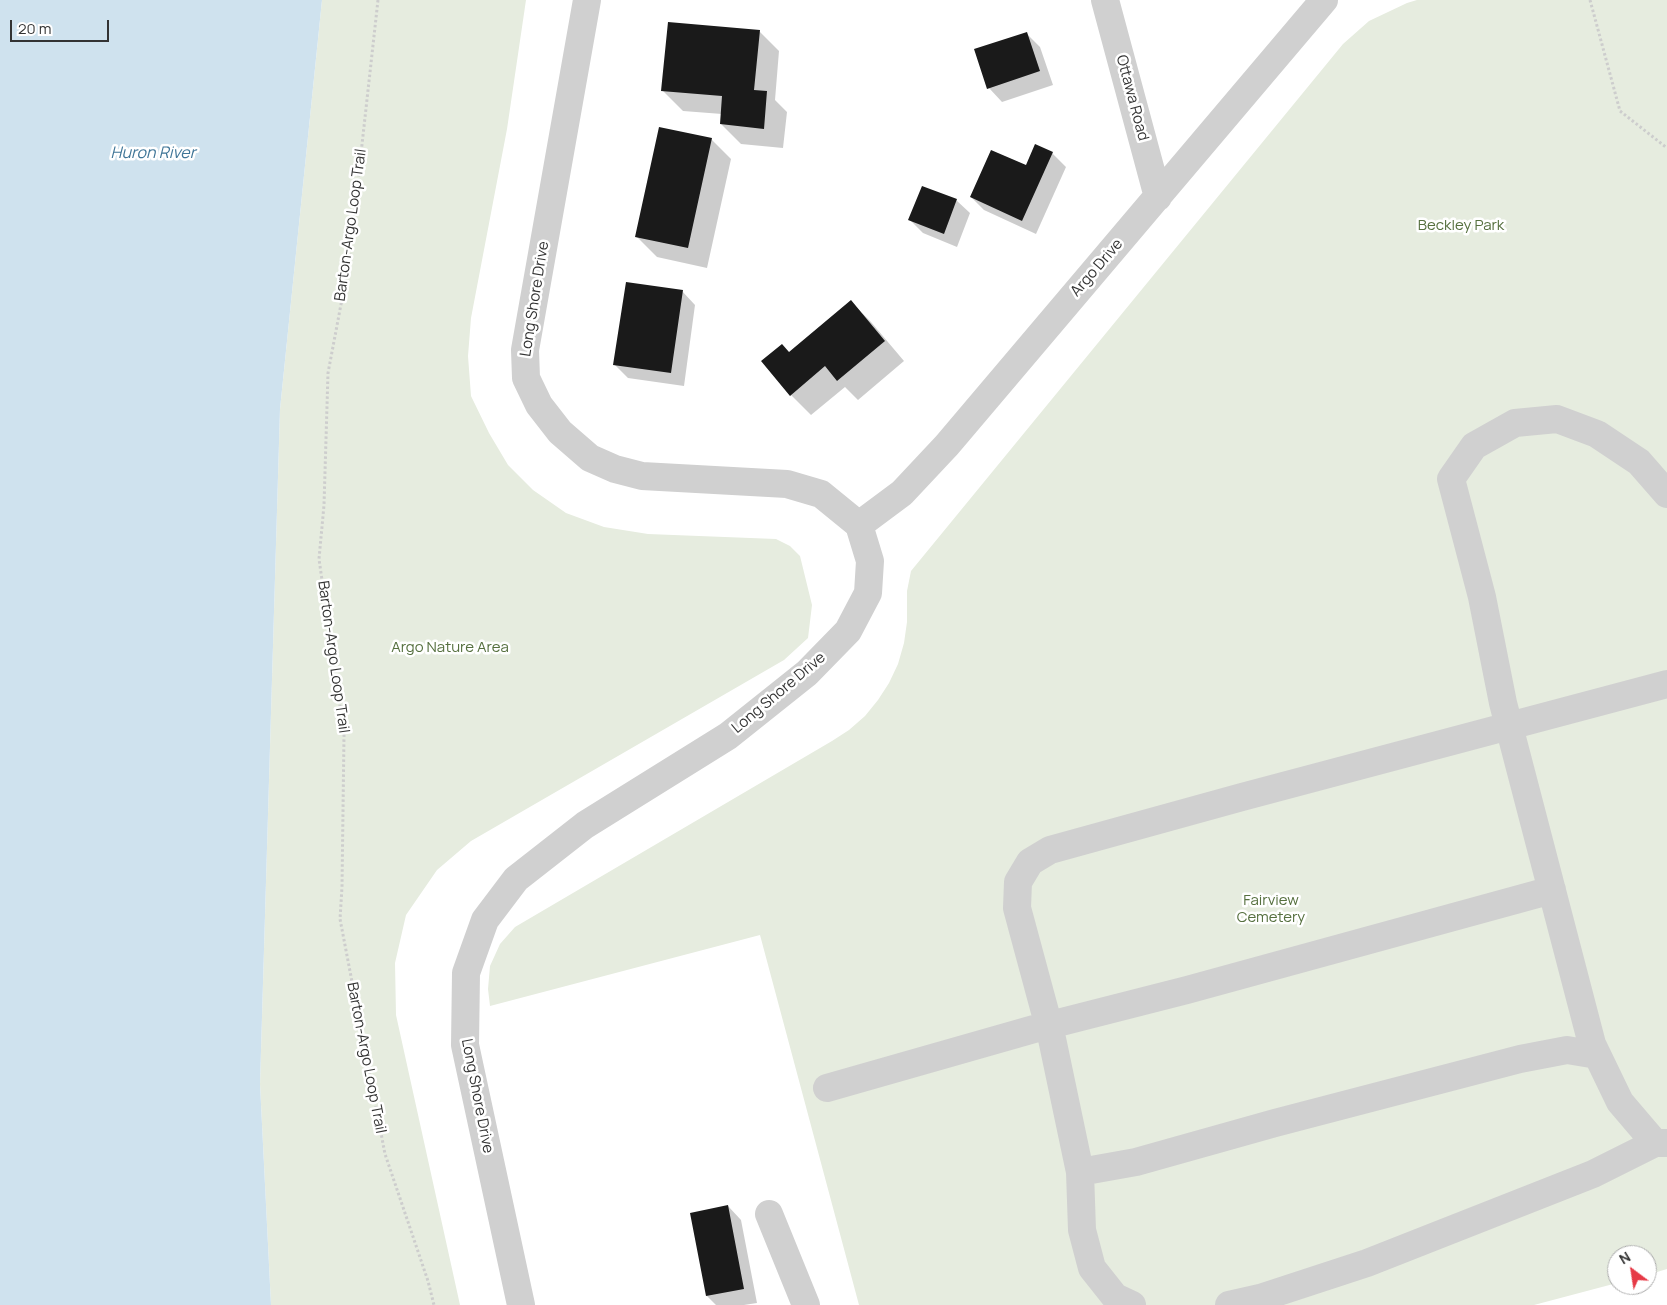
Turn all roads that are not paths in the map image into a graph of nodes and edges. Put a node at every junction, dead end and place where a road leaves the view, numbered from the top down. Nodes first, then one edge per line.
1 (587, 0) edge
2 (1105, 0) edge
3 (1324, 0) edge
4 (1158, 196) junction
5 (1667, 494) edge
6 (859, 525) junction
7 (1667, 684) edge
8 (1510, 726) junction
9 (1552, 890) junction
10 (1048, 1025) junction
11 (1597, 1055) junction
12 (827, 1088) dead end
13 (1661, 1143) edge
14 (1080, 1172) junction
15 (769, 1214) dead end
16 (521, 1305) edge
17 (806, 1305) edge
18 (1132, 1305) edge
19 (1229, 1305) edge

1 - 6 street, Long Shore Drive
2 - 4 street, Ottawa Road
3 - 4 street, Argo Drive
4 - 6 street, Argo Drive
5 - 8 street
6 - 16 street, Long Shore Drive
7 - 8 street
8 - 9 street
8 - 10 street
9 - 10 street
9 - 11 street
10 - 12 street
10 - 14 street
11 - 13 street
11 - 14 street
13 - 19 street
14 - 18 street
15 - 17 street

